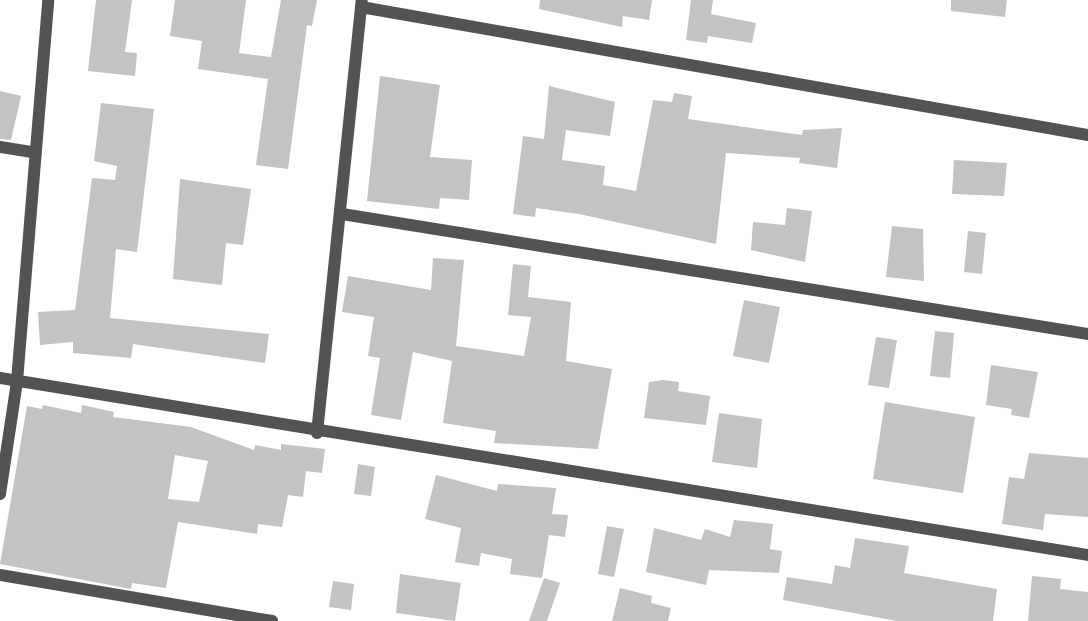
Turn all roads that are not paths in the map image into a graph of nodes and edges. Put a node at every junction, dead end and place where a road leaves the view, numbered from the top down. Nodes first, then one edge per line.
1 (48, 0) edge
2 (361, 3) edge
3 (1088, 135) edge
4 (0, 147) edge
5 (36, 153) junction
6 (342, 214) junction
7 (1088, 334) edge
8 (0, 378) edge
9 (17, 381) junction
10 (317, 433) junction
11 (0, 494) edge
12 (1088, 555) edge
13 (0, 575) edge
14 (272, 621) edge

1 - 5 street
2 - 3 street
2 - 6 street
4 - 5 street
5 - 9 street
6 - 7 street
6 - 10 street
8 - 9 street
9 - 10 street
9 - 11 street
10 - 12 street
13 - 14 street

